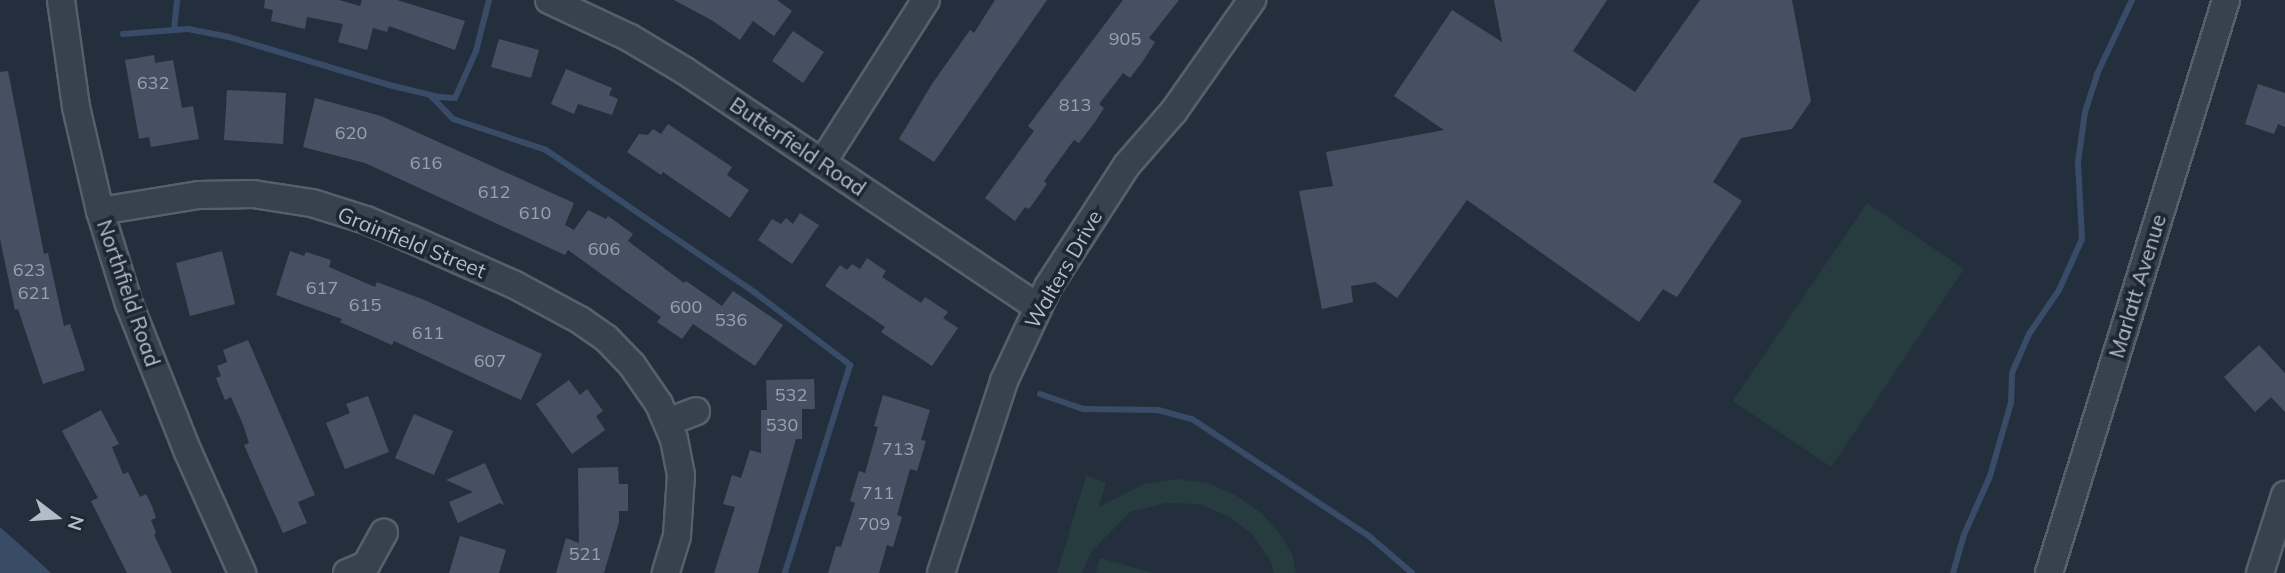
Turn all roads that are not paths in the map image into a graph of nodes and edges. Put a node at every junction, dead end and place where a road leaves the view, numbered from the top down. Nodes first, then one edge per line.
1 (61, 0) edge
2 (549, 0) edge
3 (926, 0) edge
4 (1252, 0) edge
5 (2225, 0) edge
6 (822, 163) junction
7 (100, 211) junction
8 (1038, 307) junction
9 (695, 411) dead end
10 (668, 422) junction
11 (2285, 495) edge
12 (384, 533) dead end
13 (242, 573) edge
14 (347, 573) edge
15 (666, 573) edge
16 (941, 573) edge
17 (2049, 573) edge
18 (2260, 573) edge

1 - 7 street, Northfield Road
2 - 6 street, Butterfield Road
3 - 6 street
4 - 8 street, Walters Drive
5 - 17 street, Marlatt Avenue
6 - 8 street, Butterfield Road
7 - 10 street, Grainfield Street
7 - 13 street, Northfield Road
8 - 16 street, Walters Drive
9 - 10 street
10 - 15 street, Grainfield Street
11 - 18 street
12 - 14 street

